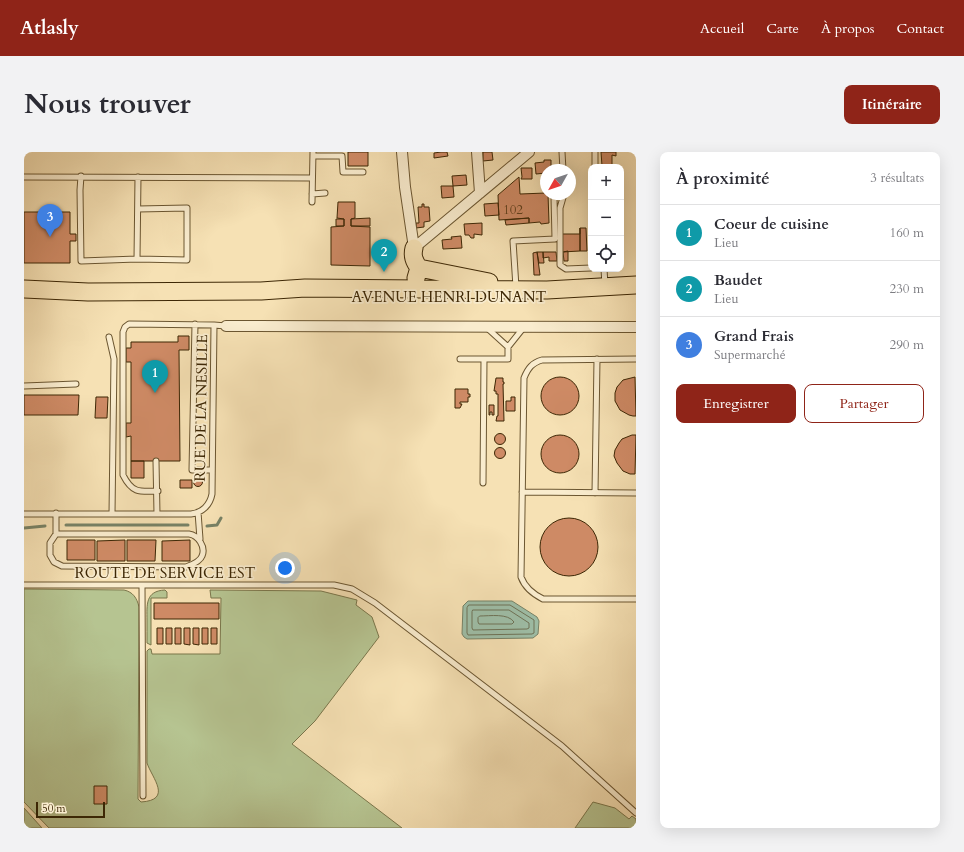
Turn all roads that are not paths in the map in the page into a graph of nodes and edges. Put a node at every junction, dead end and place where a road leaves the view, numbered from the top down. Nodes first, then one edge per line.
1 (402, 152) edge
2 (477, 152) edge
3 (529, 152) edge
4 (562, 152) edge
5 (595, 152) edge
6 (313, 154) edge
7 (563, 164) edge
8 (595, 164) edge
9 (363, 172) dead end
10 (81, 176) junction
11 (24, 177) edge
12 (138, 177) junction
13 (312, 178) junction
14 (325, 193) dead end
15 (480, 193) junction
16 (312, 194) junction
17 (554, 200) edge
18 (562, 200) edge
19 (312, 202) dead end
20 (138, 209) junction
21 (414, 248) junction
22 (137, 259) junction
23 (418, 268) junction
24 (588, 268) edge
25 (604, 272) edge
26 (636, 285) edge
27 (604, 288) junction
28 (24, 289) edge
29 (404, 290) junction
30 (516, 290) junction
31 (88, 292) junction
32 (261, 292) junction
33 (636, 293) edge
34 (24, 301) edge
35 (195, 324) junction
36 (214, 325) junction
37 (226, 326) joint
38 (486, 327) junction
39 (524, 327) junction
40 (636, 327) edge
41 (109, 337) dead end
42 (508, 347) junction
43 (460, 359) dead end
44 (484, 359) junction
45 (597, 359) junction
46 (636, 359) edge
47 (76, 384) dead end
48 (24, 386) edge
49 (156, 461) dead end
50 (212, 470) junction
51 (483, 484) dead end
52 (158, 491) junction
53 (522, 492) junction
54 (595, 493) junction
55 (636, 493) edge
56 (198, 512) junction
57 (56, 513) junction
58 (24, 514) edge
59 (112, 514) junction
60 (158, 514) junction
61 (56, 534) junction
62 (200, 541) junction
63 (24, 585) edge
64 (142, 585) junction
65 (636, 599) edge
66 (142, 796) dead end
67 (636, 813) edge

1 - 21 street
2 - 15 street
3 - 15 street
4 - 7 lane
5 - 8 lane
6 - 9 lane
6 - 13 lane
10 - 11 lane
10 - 12 lane
10 - 22 lane
12 - 13 lane
12 - 20 lane
13 - 16 lane
14 - 16 lane
15 - 21 street
16 - 19 lane
17 - 30 lane
18 - 24 lane
20 - 22 lane
20 - 22 lane
21 - 23 main road
23 - 29 main road
23 - 30 main road
25 - 27 lane
26 - 27 main road, AVENUE HENRI DUNANT
27 - 30 main road, AVENUE HENRI DUNANT
28 - 31 main road, AVENUE HENRI DUNANT
29 - 30 main road, AVENUE HENRI DUNANT
29 - 32 main road, AVENUE HENRI DUNANT
31 - 32 main road, AVENUE HENRI DUNANT
31 - 34 main road, AVENUE HENRI DUNANT
32 - 33 main road, AVENUE HENRI DUNANT
35 - 36 lane
35 - 50 lane
35 - 52 lane
36 - 37 lane, RUE DE LA NESILLE
36 - 50 lane, RUE DE LA NESILLE
37 - 38 street
38 - 39 street
38 - 42 lane
39 - 40 street
39 - 42 lane
41 - 59 lane
42 - 44 lane
43 - 44 lane
44 - 51 lane
45 - 46 lane
45 - 53 lane
45 - 54 lane
47 - 48 lane
49 - 52 lane
50 - 56 lane, RUE DE LA NESILLE
52 - 60 lane
53 - 54 lane
53 - 65 lane
54 - 55 lane
56 - 60 lane
56 - 62 lane
57 - 58 lane
57 - 59 lane
57 - 61 lane
59 - 60 lane
61 - 62 lane
61 - 62 lane
63 - 64 lane, ROUTE DE SERVICE EST
64 - 66 lane
64 - 67 lane, ROUTE DE SERVICE EST

